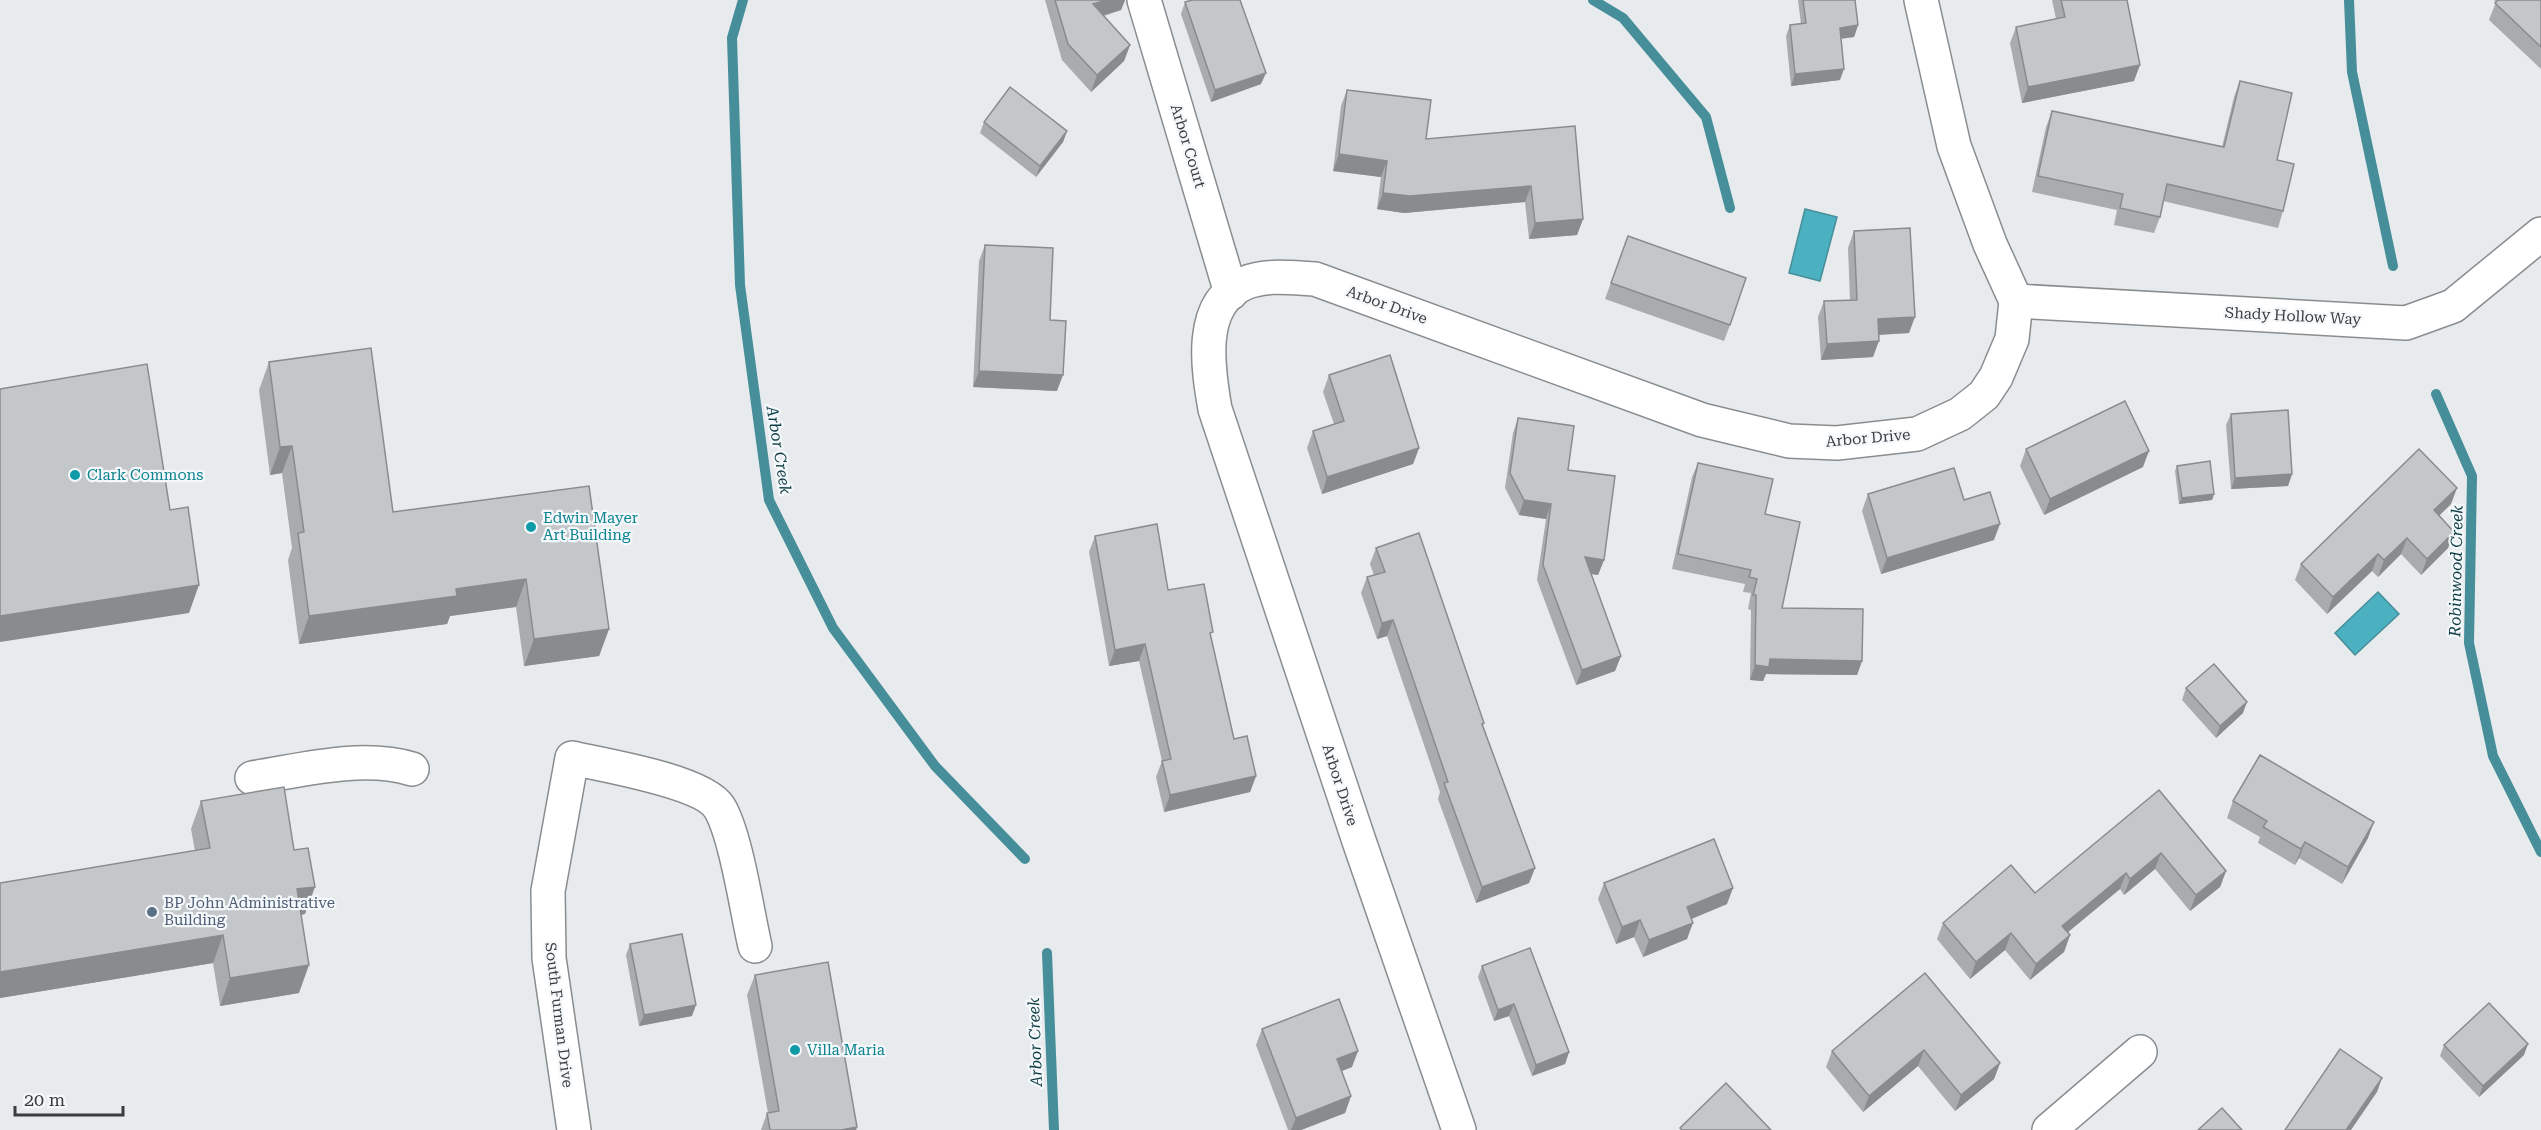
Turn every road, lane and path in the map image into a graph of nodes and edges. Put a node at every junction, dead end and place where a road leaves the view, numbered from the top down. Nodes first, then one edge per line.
1 (1144, 0) edge
2 (1921, 0) edge
3 (2541, 234) edge
4 (1231, 292) junction
5 (2016, 301) junction
6 (412, 769) dead end
7 (252, 778) dead end
8 (755, 946) dead end
9 (2140, 1052) dead end
10 (574, 1130) edge
11 (1459, 1130) edge
12 (2049, 1130) edge

1 - 4 street, Arbor Court
2 - 5 street
3 - 5 street, Shady Hollow Way
4 - 5 street, Arbor Drive
4 - 11 street, Arbor Drive
6 - 7 street
8 - 10 street, South Furman Drive
9 - 12 street

